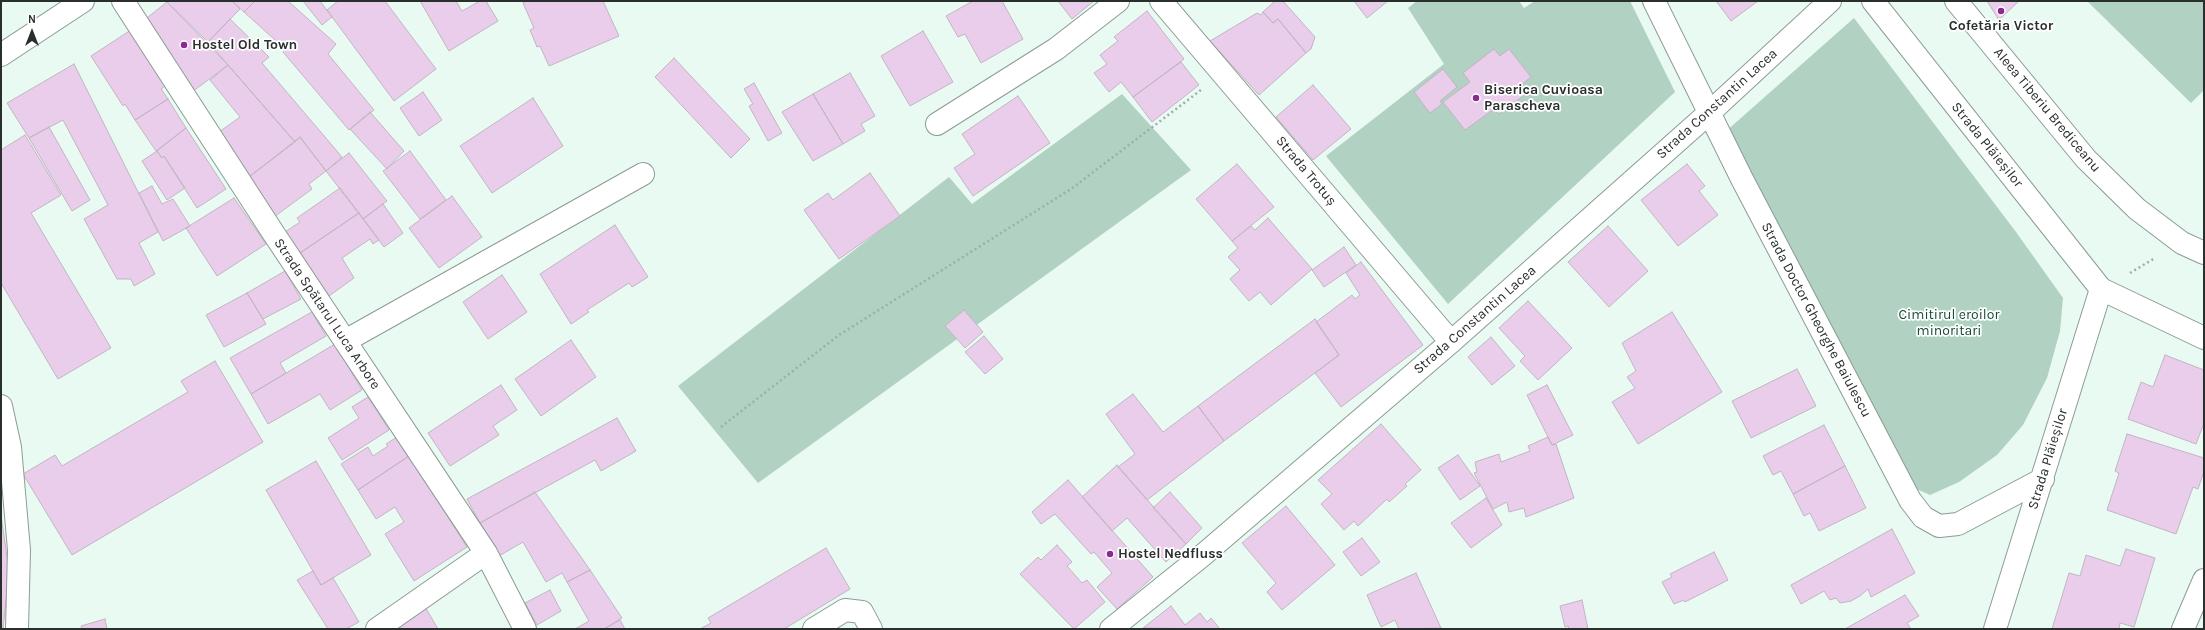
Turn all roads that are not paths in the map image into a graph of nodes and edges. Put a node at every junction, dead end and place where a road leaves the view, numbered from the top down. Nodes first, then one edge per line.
1 (83, 1) edge
2 (123, 1) edge
3 (1118, 1) edge
4 (1161, 1) edge
5 (1654, 1) edge
6 (1830, 1) edge
7 (1873, 1) edge
8 (1956, 1) edge
9 (1, 55) edge
10 (1709, 113) junction
11 (938, 124) dead end
12 (643, 174) dead end
13 (2204, 253) edge
14 (2101, 289) junction
15 (2204, 338) edge
16 (345, 341) junction
17 (1451, 342) junction
18 (1, 406) edge
19 (2042, 479) junction
20 (486, 553) junction
21 (2204, 580) edge
22 (17, 629) edge
23 (377, 629) edge
24 (525, 629) edge
25 (814, 629) edge
26 (871, 629) edge
27 (1111, 629) edge
28 (1995, 629) edge
29 (2183, 629) edge

1 - 9 street
2 - 16 street, Strada Spătarul Luca Arbore
3 - 11 street
4 - 17 street, Strada Trotuș
5 - 10 street, Strada Doctor Gheorghe Baiulescu
6 - 10 street, Strada Constantin Lacea
7 - 14 street, Strada Plăieșilor
8 - 13 street, Aleea Tiberiu Brediceanu
10 - 17 street, Strada Constantin Lacea
10 - 19 street, Strada Doctor Gheorghe Baiulescu
12 - 16 street
14 - 15 street, Strada Plăieșilor
14 - 19 street, Strada Plăieșilor
16 - 20 street, Strada Spătarul Luca Arbore
17 - 27 street, Strada Constantin Lacea
18 - 22 street
19 - 28 street, Strada Plăieșilor
20 - 23 street
20 - 24 street, Strada Spătarul Luca Arbore
21 - 29 street
25 - 26 street

